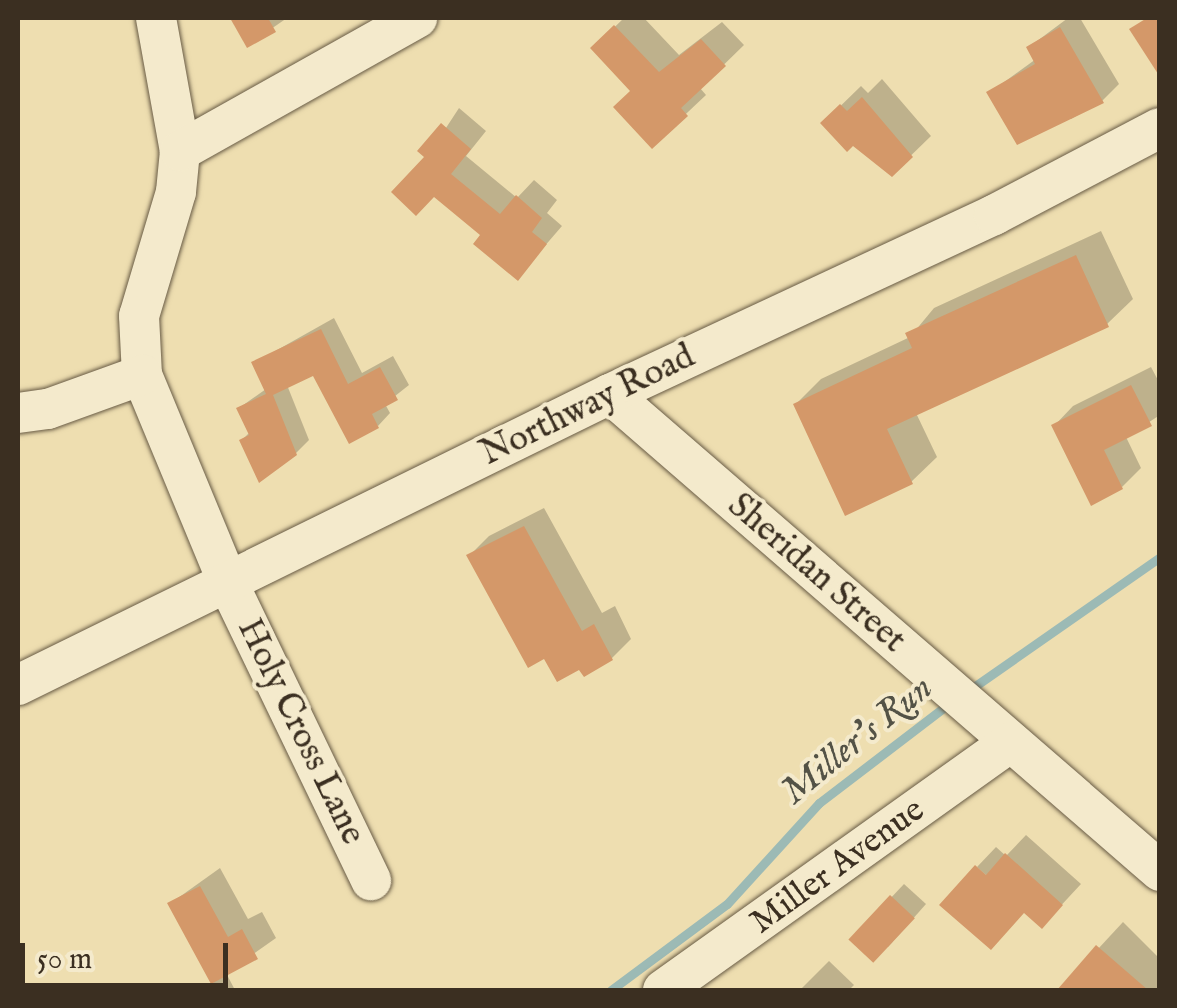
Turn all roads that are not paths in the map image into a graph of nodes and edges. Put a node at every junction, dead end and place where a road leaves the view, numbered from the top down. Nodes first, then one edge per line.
1 (156, 18) edge
2 (417, 18) edge
3 (1160, 128) edge
4 (180, 152) junction
5 (142, 375) junction
6 (610, 394) junction
7 (18, 414) edge
8 (228, 583) junction
9 (18, 685) edge
10 (996, 729) junction
11 (1160, 871) edge
12 (371, 880) dead end
13 (663, 990) edge

1 - 4 street
2 - 4 street
3 - 6 street, Northway Road
4 - 5 street
5 - 7 street
5 - 8 street
6 - 8 street, Northway Road
6 - 10 street, Sheridan Street
8 - 9 street, Northway Road
8 - 12 street, Holy Cross Lane
10 - 11 street, Sheridan Street
10 - 13 street, Miller Avenue

